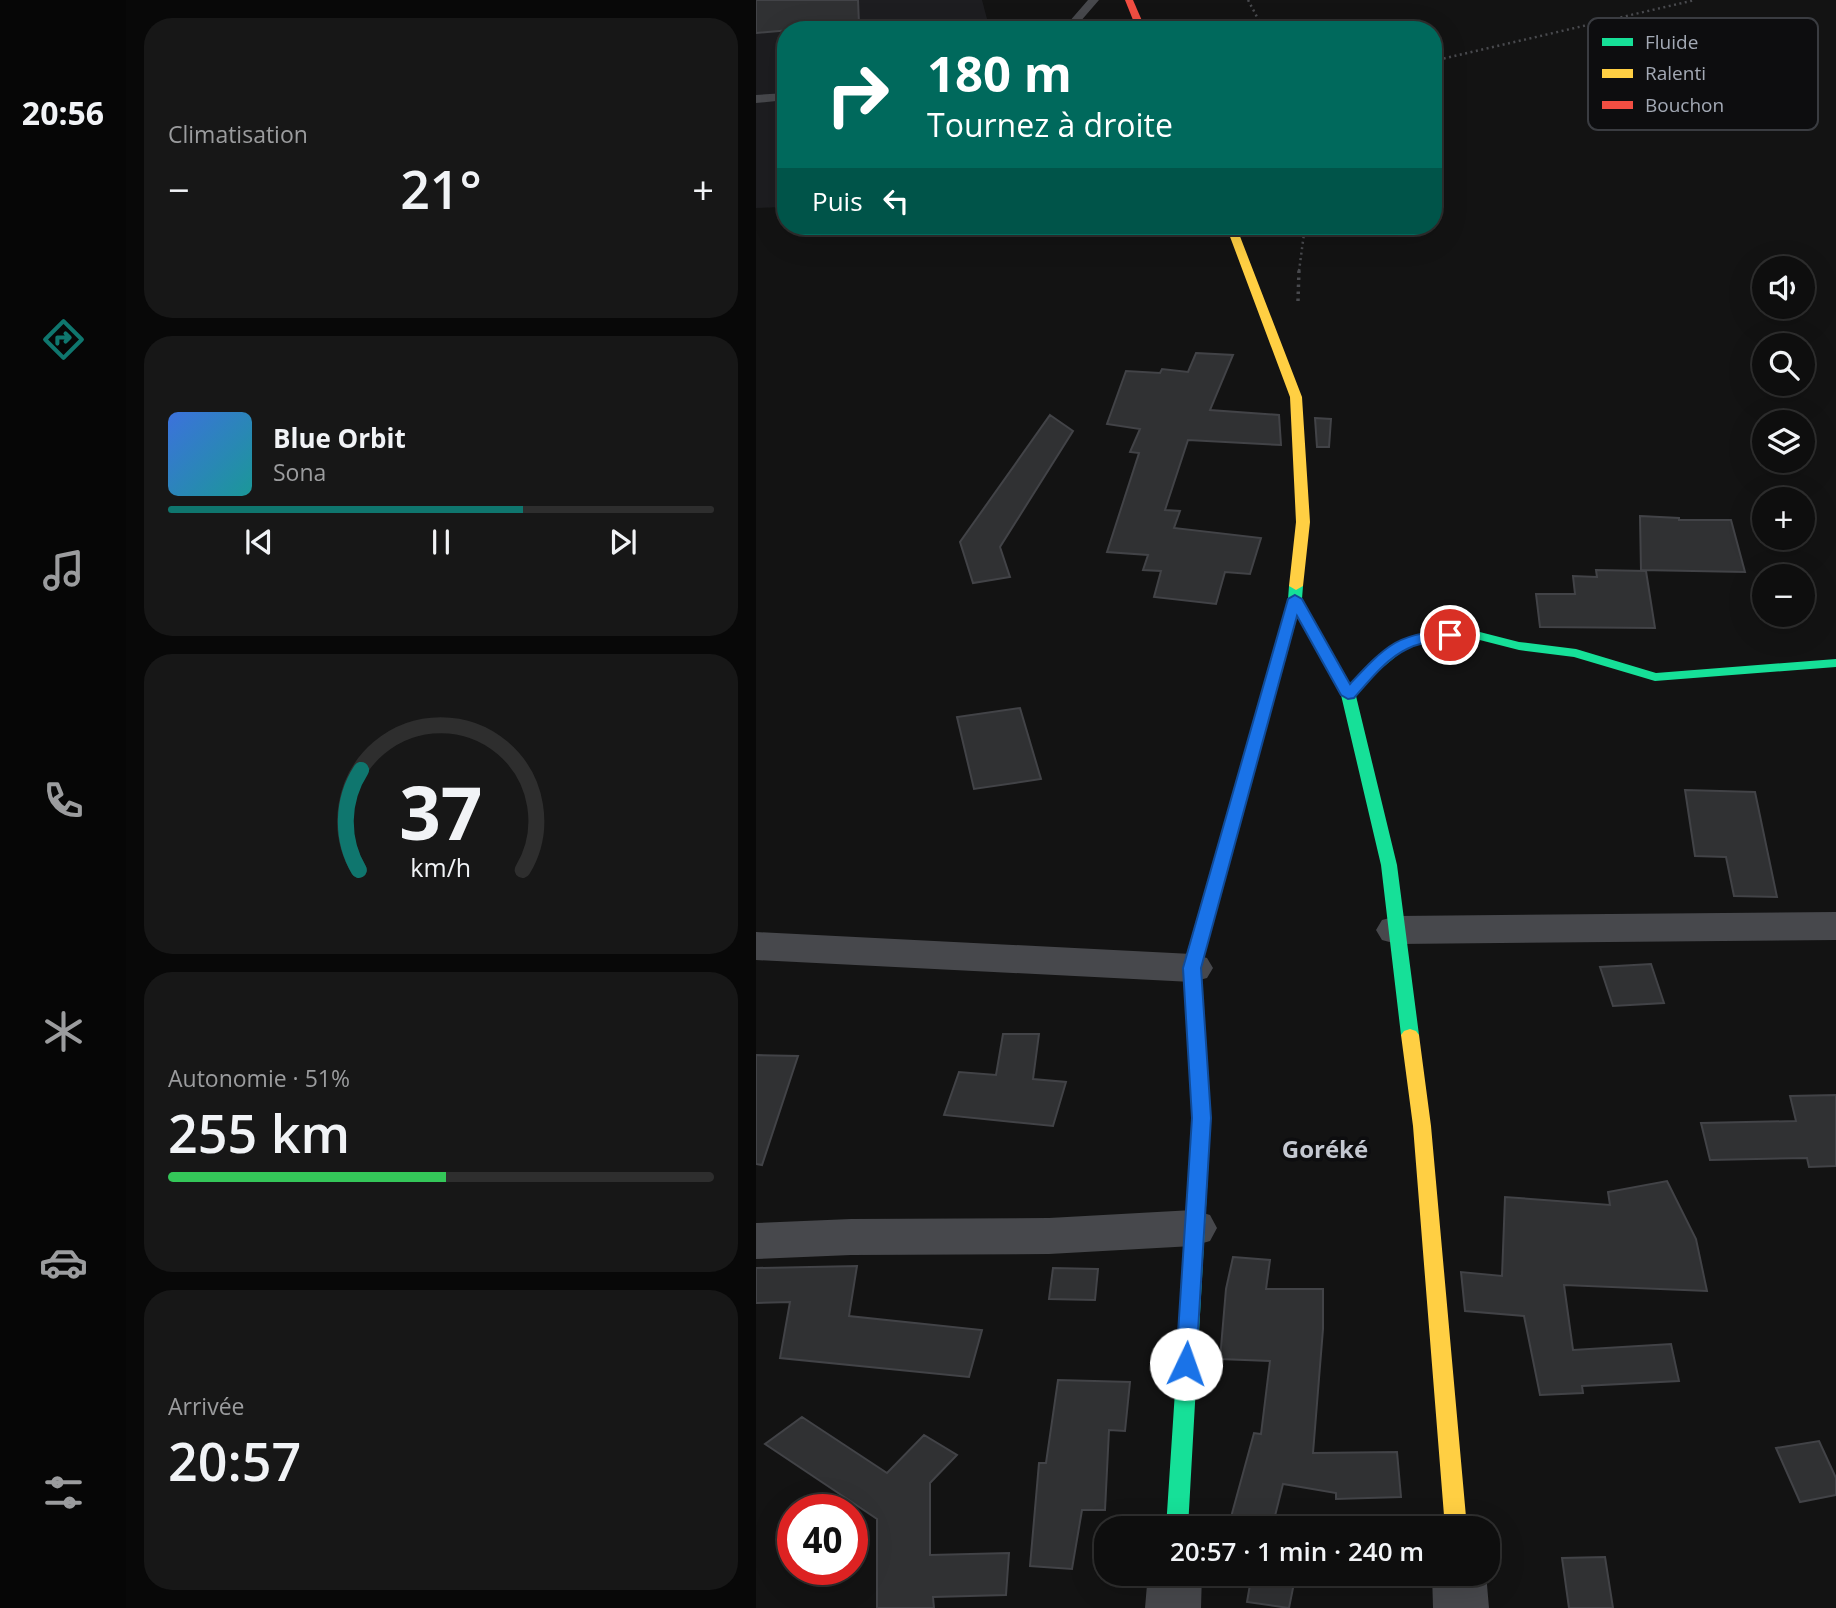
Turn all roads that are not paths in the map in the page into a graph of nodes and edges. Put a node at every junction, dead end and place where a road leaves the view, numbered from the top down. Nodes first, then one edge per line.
1 (1094, 0) edge
2 (1129, 0) edge
3 (1075, 21) edge
4 (1138, 21) edge
5 (777, 97) edge
6 (756, 99) edge
7 (1234, 235) edge
8 (1295, 599) junction
9 (1836, 663) edge
10 (1348, 695) junction
11 (1397, 930) junction
12 (1834, 933) edge
13 (756, 946) edge
14 (1192, 968) junction
15 (1193, 1228) junction
16 (756, 1241) edge
17 (1178, 1516) edge
18 (1455, 1516) edge
19 (1174, 1586) edge
20 (1460, 1586) edge
21 (1173, 1608) edge
22 (1461, 1608) edge

1 - 3 lane
2 - 4 street
5 - 6 lane
7 - 8 street
8 - 10 street
8 - 14 street
9 - 10 street
10 - 11 street
11 - 12 street
11 - 18 street
13 - 14 street
14 - 15 street
15 - 16 street
15 - 17 street
19 - 21 street
20 - 22 street

